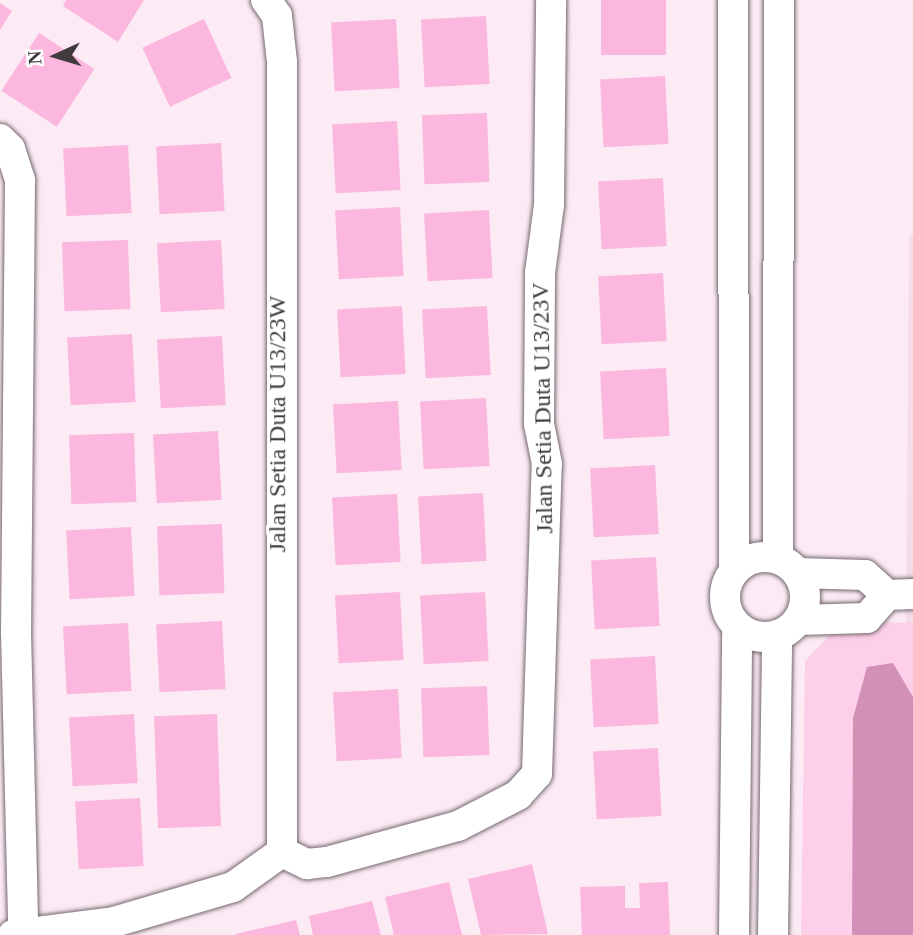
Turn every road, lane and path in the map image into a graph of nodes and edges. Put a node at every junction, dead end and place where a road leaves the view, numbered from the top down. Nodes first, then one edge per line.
1 (266, 0) edge
2 (551, 0) edge
3 (733, 0) edge
4 (779, 0) edge
5 (0, 139) edge
6 (777, 224) junction
7 (732, 225) junction
8 (788, 566) junction
9 (734, 571) junction
10 (900, 594) edge
11 (737, 626) junction
12 (787, 628) junction
13 (282, 852) junction
14 (18, 932) edge
15 (734, 935) edge
16 (773, 935) edge

1 - 13 street, Jalan Setia Duta U13/23W
2 - 13 street, Jalan Setia Duta U13/23V
3 - 7 street
4 - 6 street
5 - 14 street
6 - 7 street
6 - 8 street
7 - 9 street
8 - 9 street
8 - 10 street
8 - 12 street
9 - 11 street
10 - 12 street
11 - 12 street
11 - 15 street
12 - 16 street
13 - 14 street

